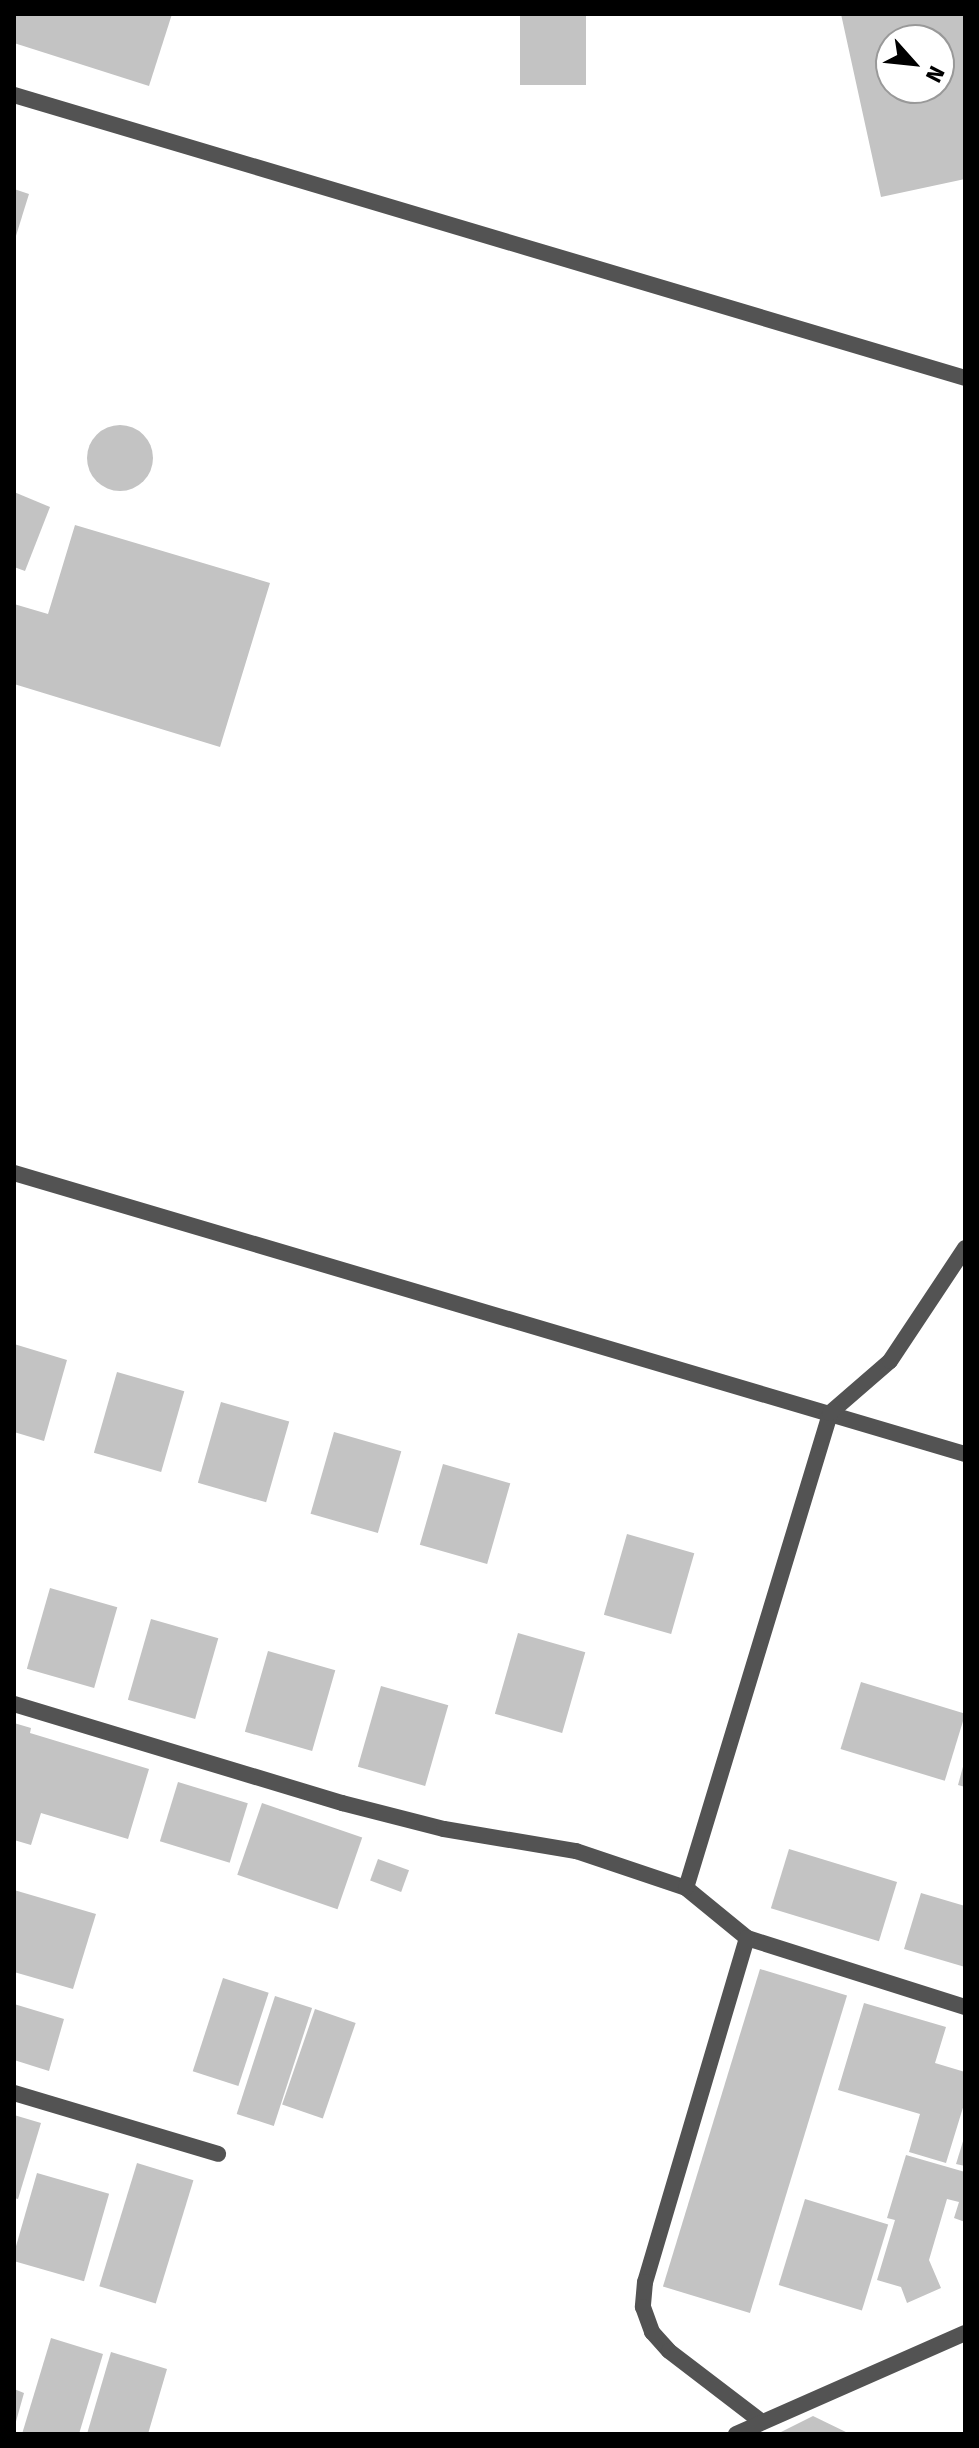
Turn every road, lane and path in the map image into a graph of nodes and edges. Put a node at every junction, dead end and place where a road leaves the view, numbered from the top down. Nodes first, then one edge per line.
1 (14, 95) edge
2 (965, 378) edge
3 (14, 1173) edge
4 (965, 1248) edge
5 (830, 1413) junction
6 (965, 1454) edge
7 (14, 1704) edge
8 (686, 1888) junction
9 (747, 1938) junction
10 (965, 2007) edge
11 (14, 2093) edge
12 (218, 2154) dead end
13 (965, 2333) edge
14 (762, 2422) junction
15 (736, 2434) edge

1 - 2 street
3 - 5 street
4 - 5 street
5 - 6 street
5 - 8 street
7 - 8 street
8 - 9 street
9 - 10 street
9 - 14 street
11 - 12 street
13 - 14 street
14 - 15 street

